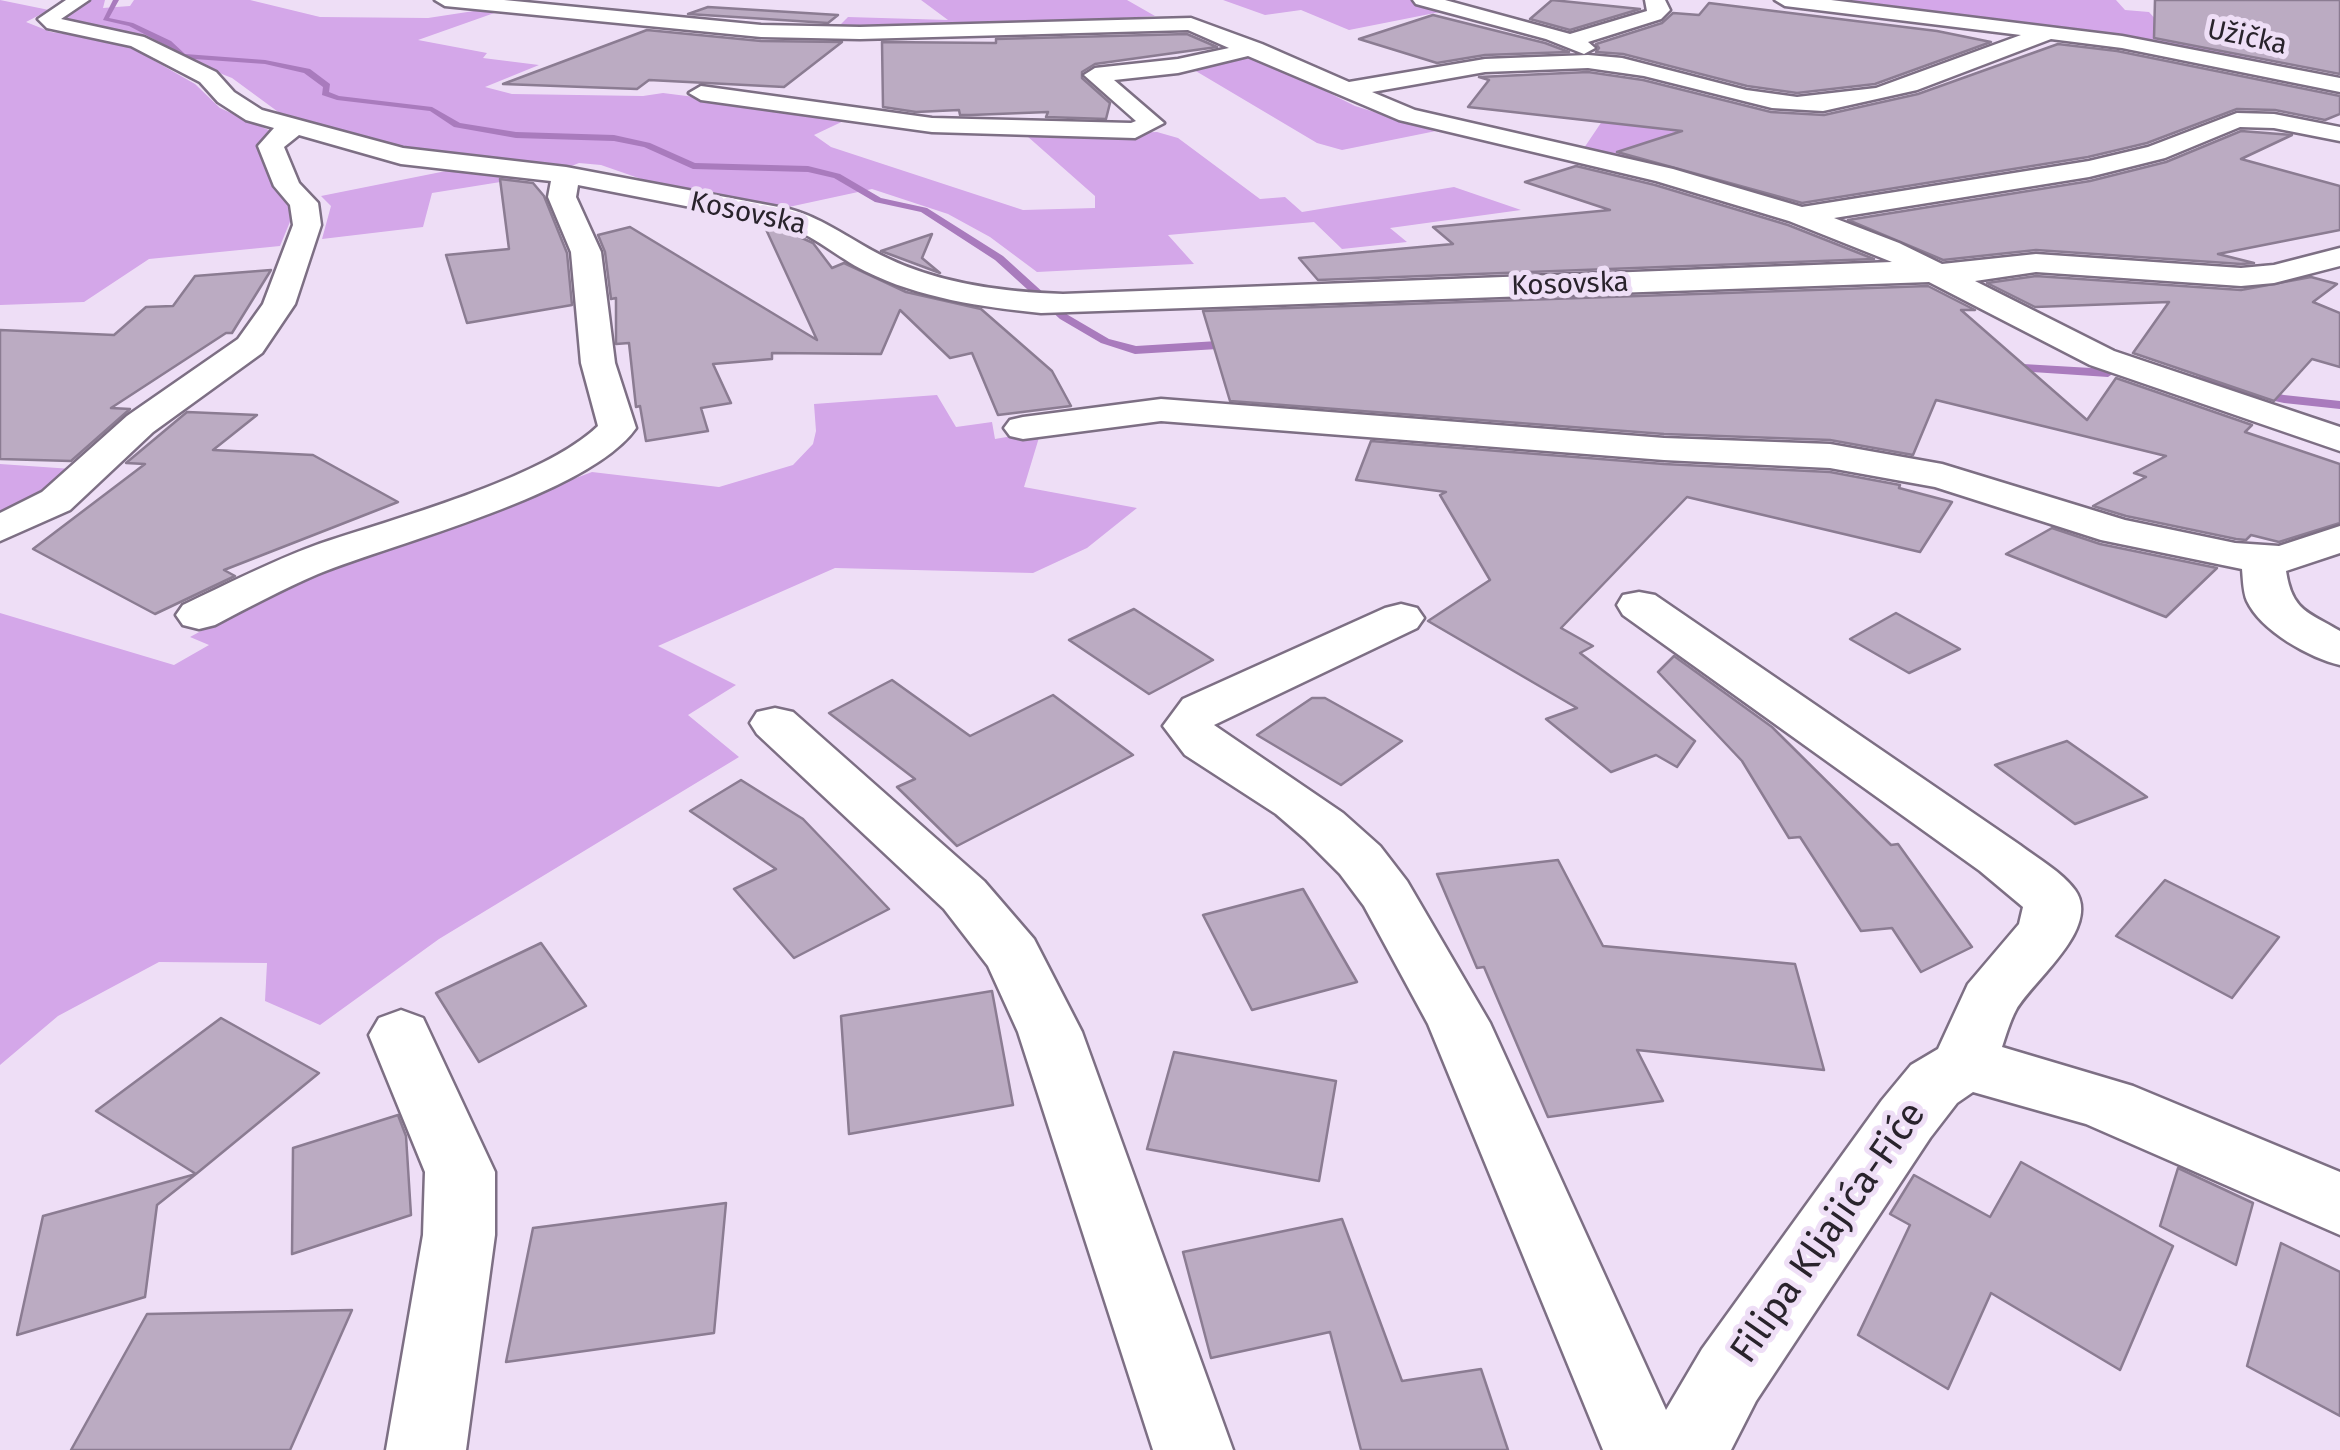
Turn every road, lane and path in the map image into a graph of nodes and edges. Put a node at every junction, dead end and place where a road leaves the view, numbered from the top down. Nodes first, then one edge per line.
1 (80, 0) edge
2 (444, 0) edge
3 (1423, 0) edge
4 (1655, 0) edge
5 (1785, 0) edge
6 (786, 11) dead end
7 (761, 31) junction
8 (2046, 34) junction
9 (1570, 41) junction
10 (1255, 48) junction
11 (1620, 65) junction
12 (2340, 85) edge
13 (1350, 90) junction
14 (702, 92) dead end
15 (296, 128) junction
16 (2340, 134) edge
17 (566, 175) junction
18 (1799, 215) junction
19 (2340, 257) edge
20 (1940, 274) junction
21 (1023, 428) dead end
22 (2336, 436) edge
23 (0, 529) edge
24 (2340, 539) edge
25 (2262, 559) junction
26 (1638, 605) dead end
27 (199, 614) dead end
28 (1401, 618) dead end
29 (2340, 651) edge
30 (775, 723) dead end
31 (401, 1035) dead end
32 (1965, 1065) junction
33 (2340, 1204) edge
34 (426, 1450) edge
35 (1192, 1450) edge
36 (1643, 1450) edge
37 (1688, 1450) edge

1 - 15 street, Kosovska
2 - 7 street, Kosovska
3 - 9 street
4 - 9 street
5 - 8 street, Užička
6 - 7 street
7 - 10 street, Kosovska
8 - 11 street
8 - 12 street, Užička
9 - 11 street
10 - 13 street, Kosovska
10 - 14 street
11 - 13 street
13 - 18 street, Kosovska
15 - 17 street, Kosovska
15 - 23 street
16 - 18 street
17 - 20 street, Kosovska
17 - 27 street
18 - 20 street, Kosovska
19 - 20 street
20 - 22 street, Kosovska
21 - 25 street
24 - 25 street
25 - 29 street
26 - 32 street
28 - 36 street
30 - 35 street
31 - 34 street
32 - 33 street
32 - 37 street, Filipa Kljajića-Fiće

